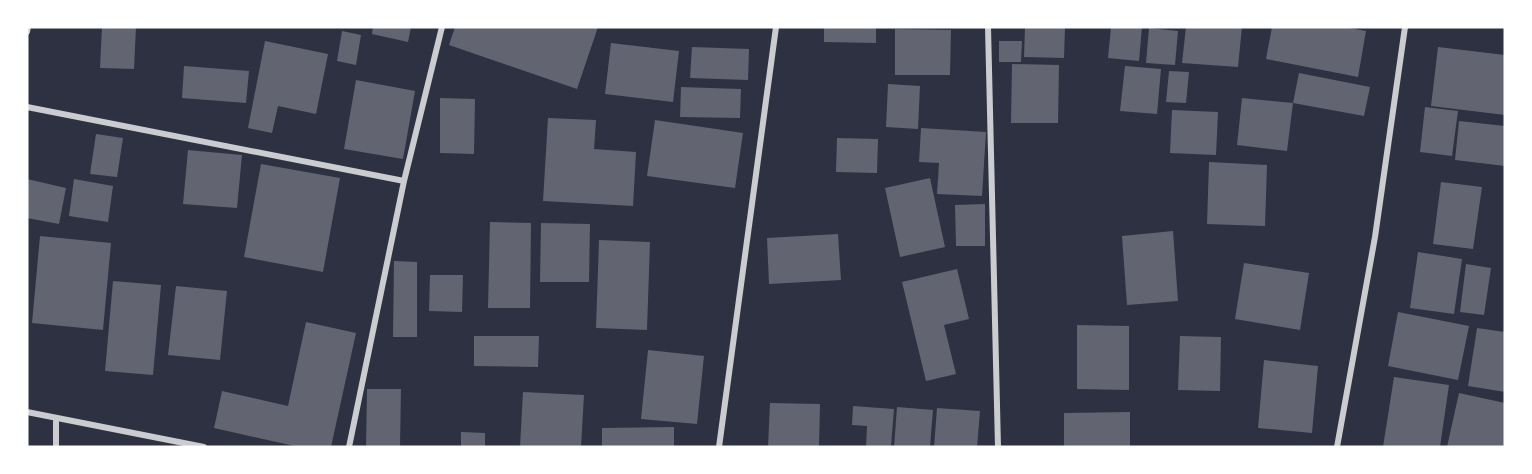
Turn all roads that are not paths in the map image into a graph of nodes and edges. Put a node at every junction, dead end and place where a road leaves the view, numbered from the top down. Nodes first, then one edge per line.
1 (28, 27) edge
2 (442, 27) edge
3 (776, 27) edge
4 (988, 27) edge
5 (1405, 27) edge
6 (27, 32) edge
7 (27, 107) edge
8 (404, 181) junction
9 (27, 412) edge
10 (56, 419) junction
11 (56, 447) edge
12 (204, 447) edge
13 (349, 447) edge
14 (719, 447) edge
15 (998, 447) edge
16 (1337, 447) edge

1 - 6 street
2 - 8 street
3 - 14 street
4 - 15 street
5 - 16 street
7 - 8 street
8 - 13 street
9 - 10 street
10 - 11 street
10 - 12 street

